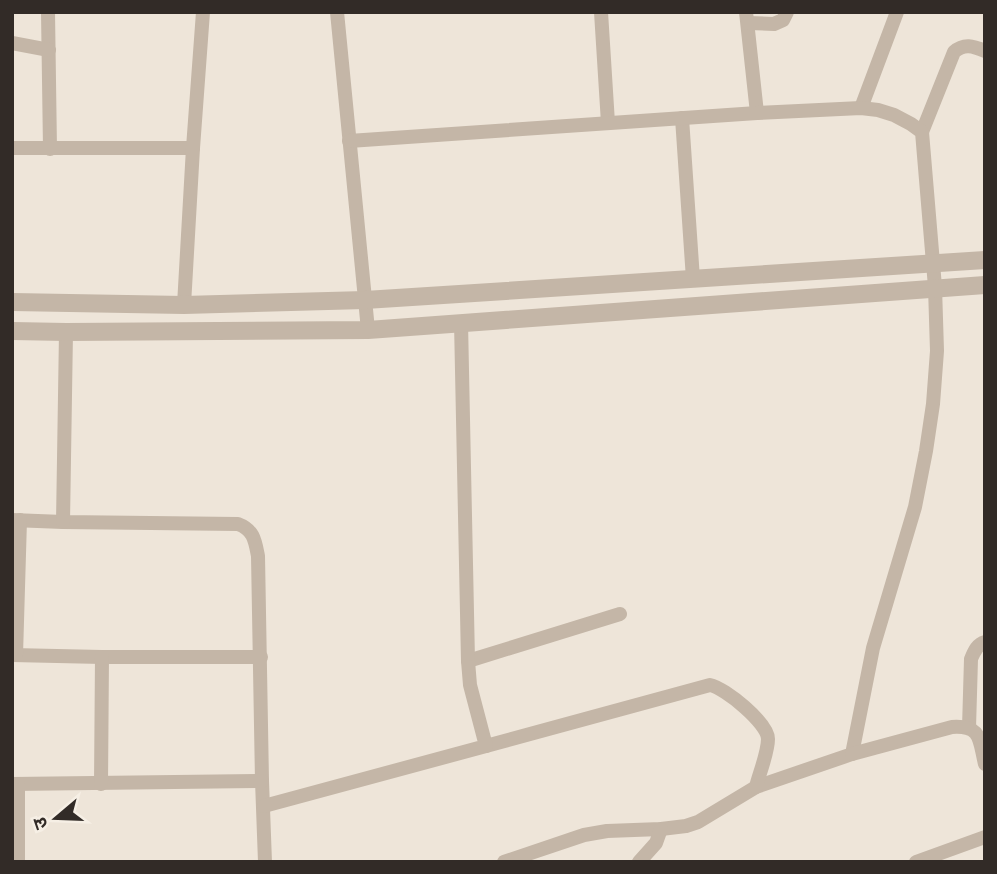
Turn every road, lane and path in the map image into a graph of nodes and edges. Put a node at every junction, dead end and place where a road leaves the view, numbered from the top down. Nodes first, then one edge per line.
1 (48, 12) edge
2 (203, 12) edge
3 (337, 12) edge
4 (601, 12) edge
5 (787, 12) edge
6 (897, 12) edge
7 (747, 18) edge
8 (12, 43) edge
9 (49, 50) junction
10 (985, 51) edge
11 (861, 108) junction
12 (757, 113) junction
13 (682, 118) junction
14 (608, 123) junction
15 (922, 132) junction
16 (349, 141) junction
17 (12, 148) edge
18 (193, 148) junction
19 (50, 149) junction
20 (985, 260) edge
21 (933, 263) junction
22 (693, 279) junction
23 (985, 285) edge
24 (935, 288) junction
25 (365, 300) junction
26 (12, 302) edge
27 (184, 305) junction
28 (461, 322) junction
29 (368, 330) junction
30 (12, 331) edge
31 (65, 332) junction
32 (16, 520) edge
33 (63, 522) junction
34 (620, 614) dead end
35 (985, 642) edge
36 (14, 655) edge
37 (102, 657) junction
38 (261, 657) junction
39 (468, 661) junction
40 (969, 728) junction
41 (486, 746) junction
42 (852, 754) junction
43 (985, 764) edge
44 (261, 781) junction
45 (15, 784) edge
46 (101, 784) junction
47 (756, 787) junction
48 (264, 806) junction
49 (661, 829) junction
50 (985, 837) edge
51 (18, 862) edge
52 (265, 862) edge
53 (504, 862) edge
54 (639, 862) edge
55 (916, 862) edge

1 - 9 street
2 - 18 street
3 - 16 street
4 - 14 street
5 - 7 street
6 - 11 street
7 - 12 street
8 - 9 street
9 - 19 street
10 - 15 street
11 - 12 street
11 - 15 street
12 - 13 street
13 - 14 street
13 - 22 street
14 - 16 street
15 - 21 street
16 - 25 street
17 - 19 street
18 - 19 street
18 - 27 street
20 - 21 street
21 - 22 street
21 - 24 street
22 - 25 street
23 - 24 street
24 - 28 street
24 - 42 street
25 - 27 street
25 - 29 street
26 - 27 street
28 - 29 street
28 - 39 street
29 - 31 street
30 - 31 street
31 - 33 street
32 - 33 street
32 - 36 street
33 - 38 street
34 - 39 street
35 - 40 street
36 - 37 street
37 - 38 street
37 - 46 street
38 - 44 street
39 - 41 street
40 - 42 street
40 - 43 street
41 - 47 street
41 - 48 street
42 - 47 street
44 - 46 street
44 - 48 street
45 - 46 street
45 - 51 street
47 - 49 street
48 - 52 street
49 - 53 street
49 - 54 street
50 - 55 street

